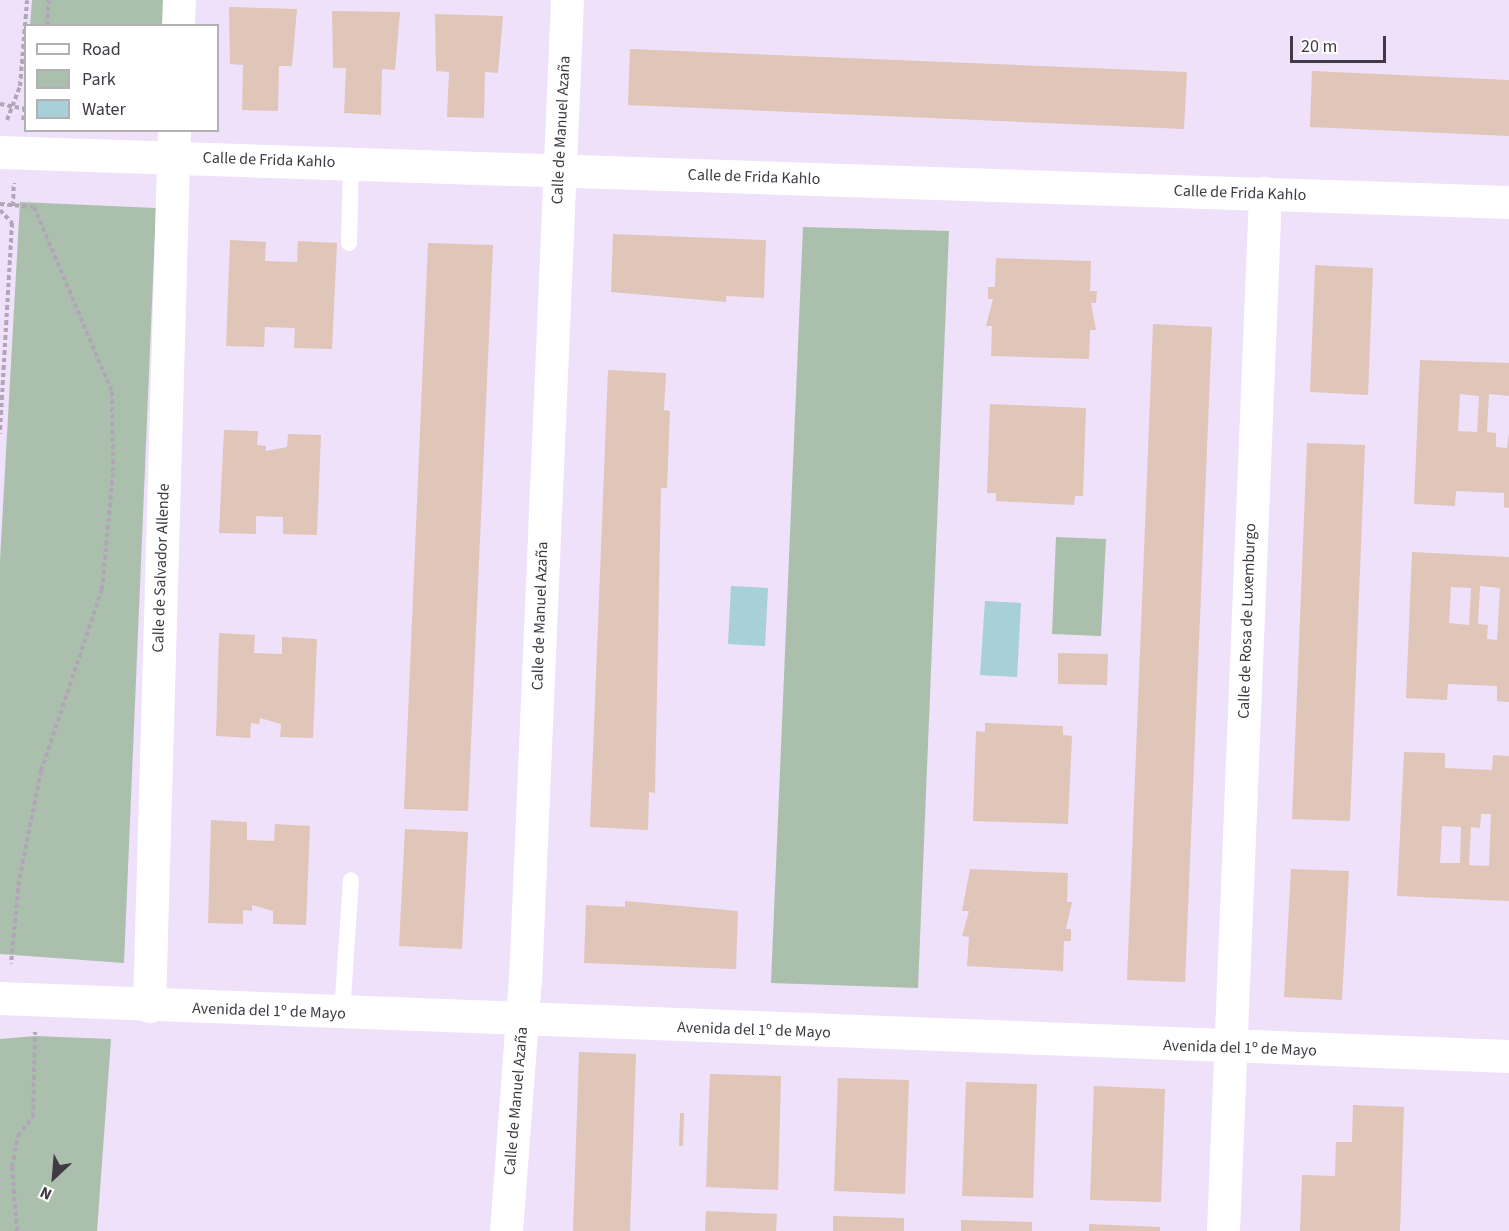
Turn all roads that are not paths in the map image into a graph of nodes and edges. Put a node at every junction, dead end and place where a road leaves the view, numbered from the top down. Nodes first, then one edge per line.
1 (179, 0) edge
2 (567, 0) edge
3 (178, 24) edge
4 (2, 139) edge
5 (173, 144) edge
6 (351, 163) junction
7 (558, 170) junction
8 (1265, 193) junction
9 (1509, 202) edge
10 (349, 243) dead end
11 (351, 880) dead end
12 (0, 998) edge
13 (148, 1006) junction
14 (342, 1014) junction
15 (522, 1021) junction
16 (1229, 1048) junction
17 (1509, 1056) edge
18 (506, 1231) edge
19 (1223, 1231) edge

1 - 3 street
2 - 7 street, Calle de Manuel Azaña
4 - 5 street, Calle de Frida Kahlo
5 - 6 street, Calle de Frida Kahlo
5 - 13 street, Calle de Salvador Allende
6 - 7 street, Calle de Frida Kahlo
6 - 10 lane
7 - 8 street, Calle de Frida Kahlo
7 - 15 street, Calle de Manuel Azaña
8 - 9 street, Calle de Frida Kahlo
8 - 16 street, Calle de Rosa de Luxemburgo
11 - 14 lane
12 - 13 street, Avenida del 1º de Mayo
13 - 14 street, Avenida del 1º de Mayo
14 - 15 street, Avenida del 1º de Mayo
15 - 16 street, Avenida del 1º de Mayo
15 - 18 street, Calle de Manuel Azaña
16 - 17 street, Avenida del 1º de Mayo
16 - 19 street, Calle de Rosa de Luxemburgo

